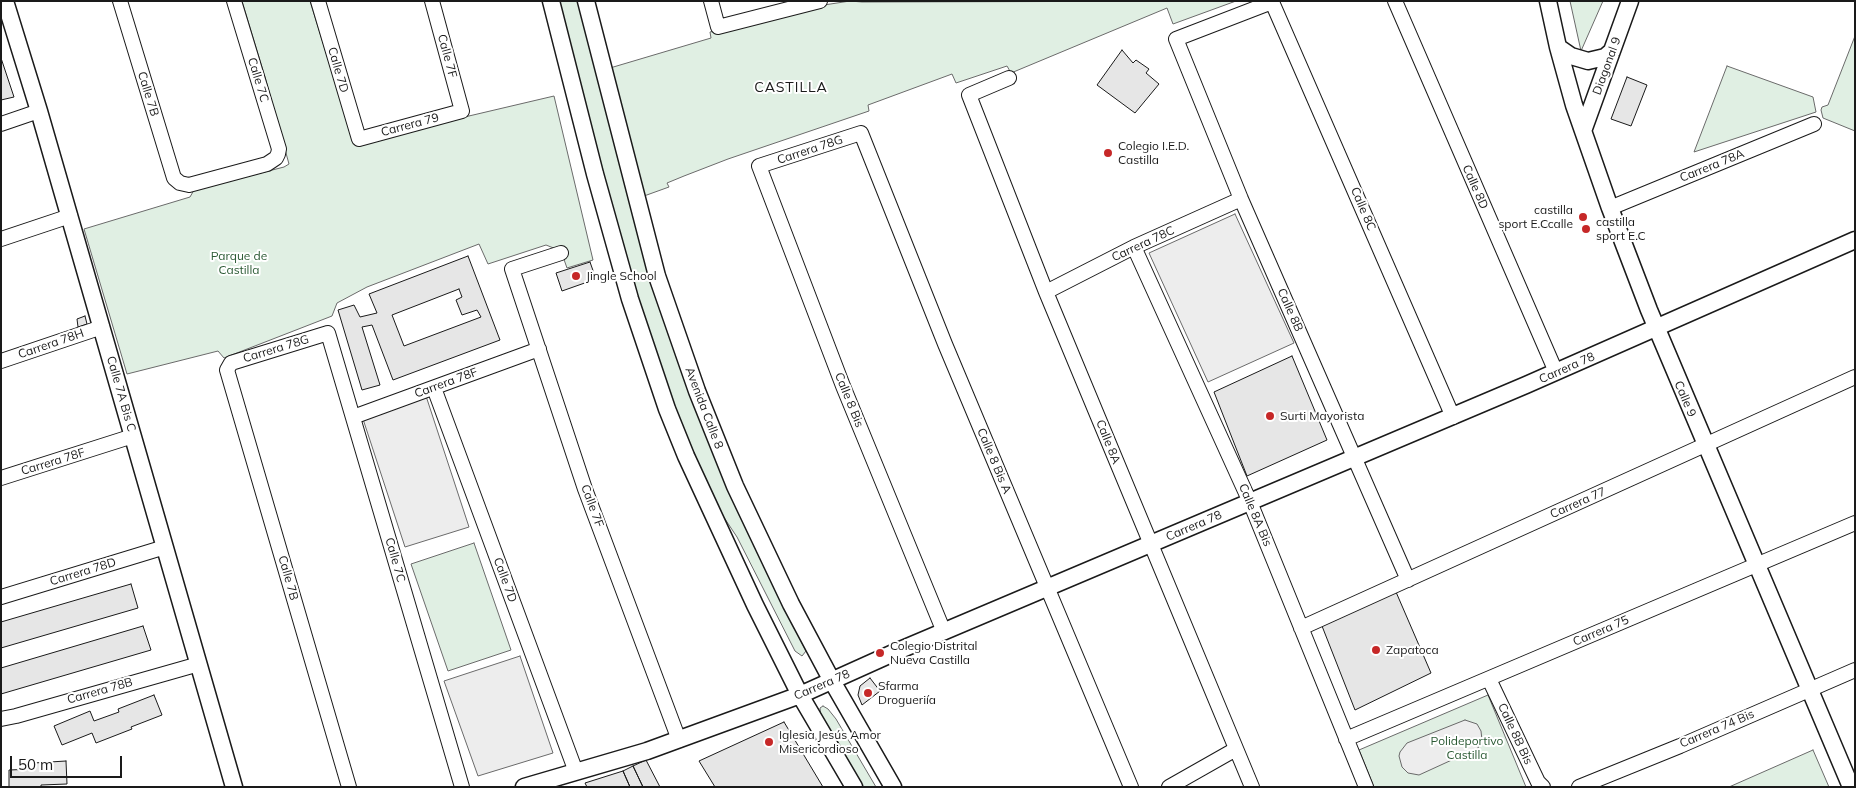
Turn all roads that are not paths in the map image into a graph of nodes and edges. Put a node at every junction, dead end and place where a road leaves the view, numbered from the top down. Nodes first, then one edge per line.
1 (120, 1) edge
2 (234, 1) edge
3 (318, 1) edge
4 (432, 1) edge
5 (550, 1) edge
6 (586, 1) edge
7 (712, 1) edge
8 (1395, 1) edge
9 (1548, 1) edge
10 (1630, 1) edge
11 (820, 2) edge
12 (1272, 2) edge
13 (4, 3) edge
14 (1558, 47) junction
15 (1612, 51) junction
16 (1009, 78) dead end
17 (40, 111) junction
18 (462, 111) joint
19 (1, 124) edge
20 (1814, 124) dead end
21 (1583, 131) junction
22 (861, 133) joint
23 (359, 139) joint
24 (276, 158) joint
25 (760, 166) joint
26 (1241, 199) junction
27 (1610, 208) junction
28 (70, 216) junction
29 (1, 239) edge
30 (1855, 240) edge
31 (1134, 248) junction
32 (561, 254) dead end
33 (1046, 292) junction
34 (102, 327) junction
35 (1656, 328) junction
36 (328, 333) joint
37 (539, 349) junction
38 (1, 361) edge
39 (227, 370) joint
40 (1556, 372) junction
41 (1855, 377) edge
42 (434, 388) junction
43 (353, 417) junction
44 (1452, 417) junction
45 (133, 436) junction
46 (1705, 445) junction
47 (1355, 458) junction
48 (1, 478) edge
49 (1250, 502) junction
50 (1855, 523) edge
51 (1150, 545) junction
52 (165, 547) junction
53 (1756, 565) junction
54 (1408, 580) junction
55 (1047, 588) junction
56 (1, 597) edge
57 (1302, 628) junction
58 (944, 632) junction
59 (199, 664) junction
60 (1855, 670) edge
61 (1489, 679) junction
62 (832, 681) junction
63 (1810, 689) junction
64 (800, 695) junction
65 (1, 719) edge
66 (1346, 739) junction
67 (679, 740) junction
68 (1236, 749) junction
69 (576, 772) junction
70 (234, 787) edge
71 (349, 787) edge
72 (462, 787) edge
73 (524, 787) edge
74 (854, 787) edge
75 (893, 787) edge
76 (1131, 787) edge
77 (1169, 787) edge
78 (1252, 787) edge
79 (1366, 787) edge
80 (1543, 787) edge
81 (1579, 787) edge
82 (1851, 787) edge

1 - 24 street, Calle 7B
2 - 24 street, Calle 7C
3 - 23 street, Calle 7D
4 - 18 street, Calle 7F
5 - 64 street
6 - 62 street, Avenida Calle 8
7 - 11 street
8 - 40 street, Calle 8D
9 - 14 street, Calle 9
10 - 15 street, Diagonal 9
12 - 26 street, Calle 8B
12 - 44 street, Calle 8C
13 - 17 street, Calle 7A Bis C
14 - 15 street
14 - 21 street, Calle 9
15 - 21 street, Diagonal 9
16 - 33 street, Calle 8A
17 - 19 street
17 - 28 street, Calle 7A Bis C
18 - 23 street, Carrera 79
20 - 27 street, Carrera 78A
21 - 27 street, Calle 9
22 - 25 street, Carrera 78G
22 - 55 street, Calle 8 Bis A
25 - 58 street, Calle 8 Bis
26 - 31 street, Carrera 78C
26 - 47 street, Calle 8B
27 - 35 street, Calle 9
28 - 29 street
28 - 34 street, Calle 7A Bis C
30 - 35 street, Carrera 78
31 - 33 street, Carrera 78C
31 - 49 street, Calle 8A Bis
32 - 37 street, Calle 7F
33 - 51 street, Calle 8A
34 - 38 street, Carrera 78H
34 - 45 street, Calle 7A Bis C
35 - 40 street, Carrera 78
35 - 46 street, Calle 9
36 - 39 street, Carrera 78G
36 - 43 street, Calle 7C
37 - 42 street, Carrera 78F
37 - 67 street, Calle 7F
39 - 71 street, Calle 7B
40 - 44 street, Carrera 78
41 - 46 street, Carrera 77
42 - 43 street, Carrera 78F
42 - 69 street, Calle 7D
43 - 72 street, Calle 7C
44 - 47 street, Carrera 78
45 - 48 street, Carrera 78F
45 - 52 street, Calle 7A Bis C
46 - 53 street, Calle 9
46 - 54 street, Carrera 77
47 - 49 street, Carrera 78
47 - 54 street, Calle 8B
49 - 51 street, Carrera 78
49 - 57 street, Calle 8A Bis
50 - 53 street, Carrera 75
51 - 55 street, Carrera 78
51 - 68 street, Calle 8A
52 - 56 street, Carrera 78D
52 - 59 street, Calle 7A Bis C
53 - 61 street, Carrera 75
53 - 63 street, Calle 9
54 - 57 street, Carrera 77
55 - 58 street, Carrera 78
55 - 76 street, Calle 8 Bis A
57 - 66 street, Calle 8A Bis
58 - 62 street, Carrera 78
59 - 65 street, Carrera 78B
59 - 70 street, Calle 7A Bis C
60 - 63 street, Carrera 74 Bis
61 - 66 street, Carrera 75
61 - 80 street, Calle 8B Bis
62 - 64 street, Carrera 78
62 - 75 street, Avenida Calle 8
63 - 81 street, Carrera 74 Bis
63 - 82 street, Calle 9
64 - 67 street, Carrera 78
64 - 74 street
66 - 79 street, Calle 8A Bis
67 - 69 street, Carrera 78
68 - 77 street
68 - 78 street, Calle 8A
69 - 73 street, Carrera 78

